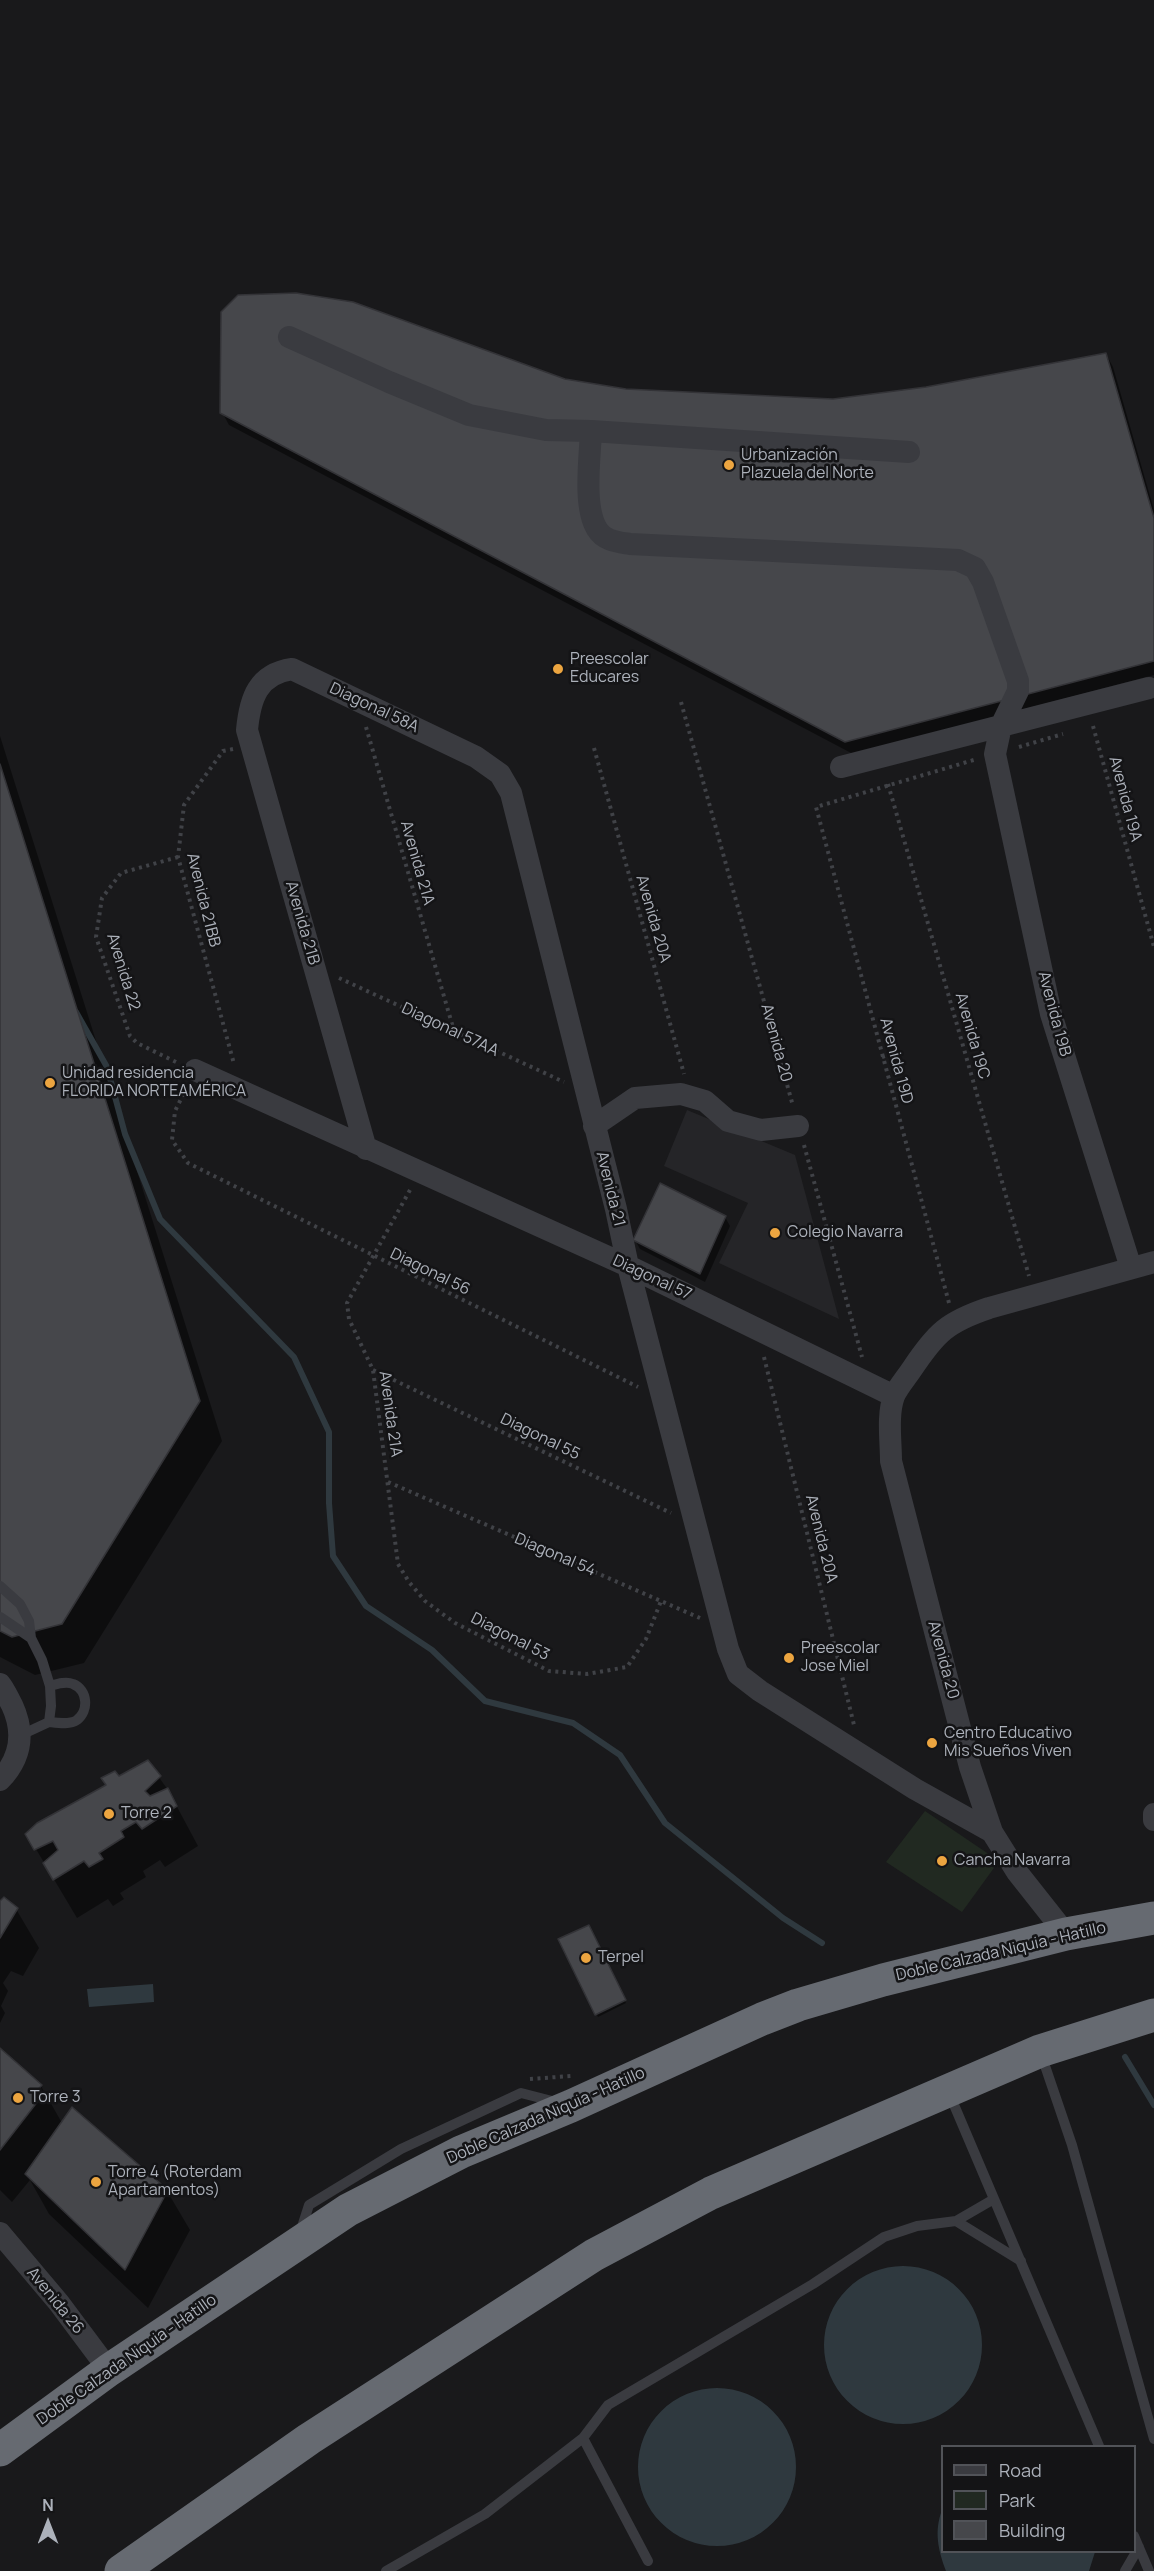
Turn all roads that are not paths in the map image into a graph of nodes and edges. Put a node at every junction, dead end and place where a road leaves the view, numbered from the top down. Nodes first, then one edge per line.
1 (289, 336) dead end
2 (591, 431) junction
3 (909, 452) dead end
4 (1149, 688) dead end
5 (254, 698) joint
6 (1001, 726) junction
7 (841, 767) dead end
8 (500, 774) joint
9 (195, 1070) road end
10 (594, 1126) junction
11 (798, 1126) road end
12 (366, 1149) junction
13 (1154, 1262) edge
14 (628, 1266) junction
15 (1131, 1268) junction
16 (894, 1396) junction
17 (0, 1586) edge
18 (0, 1617) edge
19 (31, 1638) junction
20 (0, 1684) edge
21 (50, 1686) junction
22 (49, 1722) junction
23 (21, 1735) junction
24 (0, 1780) edge
25 (1154, 1814) edge
26 (1154, 1820) edge
27 (992, 1833) junction
28 (1154, 1918) edge
29 (1066, 1934) junction
30 (1154, 2015) edge
31 (1040, 2051) junction
32 (948, 2091) junction
33 (994, 2199) junction
34 (956, 2220) junction
35 (0, 2233) edge
36 (1021, 2261) junction
37 (109, 2370) junction
38 (583, 2438) junction
39 (1154, 2439) edge
40 (1099, 2445) edge
41 (0, 2450) edge
42 (1136, 2540) edge
43 (1139, 2547) junction
44 (1136, 2552) edge
45 (1136, 2553) edge
46 (648, 2561) dead end
47 (122, 2571) edge
48 (386, 2571) edge
49 (1125, 2571) edge
50 (1149, 2571) edge

1 - 2 street
2 - 3 street
2 - 6 street
4 - 6 street
5 - 8 street, Diagonal 58A
5 - 12 street, Avenida 21B
6 - 7 street
6 - 15 street, Avenida 19B
8 - 10 street, Avenida 21
9 - 12 street, Diagonal 57
10 - 11 street
10 - 14 street, Avenida 21
12 - 14 street, Diagonal 57
13 - 15 street
14 - 16 street, Diagonal 57
14 - 27 street, Avenida 21
15 - 16 street
16 - 27 street, Avenida 20
17 - 19 lane
18 - 19 lane
19 - 21 lane
20 - 23 street
21 - 22 lane
21 - 22 lane
22 - 23 lane
23 - 24 street
25 - 26 street
27 - 29 street, Avenida 20
28 - 29 highway, Doble Calzada Niquia - Hatillo
29 - 37 highway, Doble Calzada Niquia - Hatillo
30 - 31 highway
31 - 32 highway
31 - 39 lane
32 - 33 lane
32 - 47 highway
33 - 34 lane
33 - 36 lane
34 - 36 lane
34 - 38 lane
35 - 37 street, Avenida 26
36 - 40 lane
37 - 41 highway, Doble Calzada Niquia - Hatillo
38 - 46 lane
38 - 48 lane
42 - 43 lane
43 - 44 lane
43 - 50 lane
45 - 49 lane

